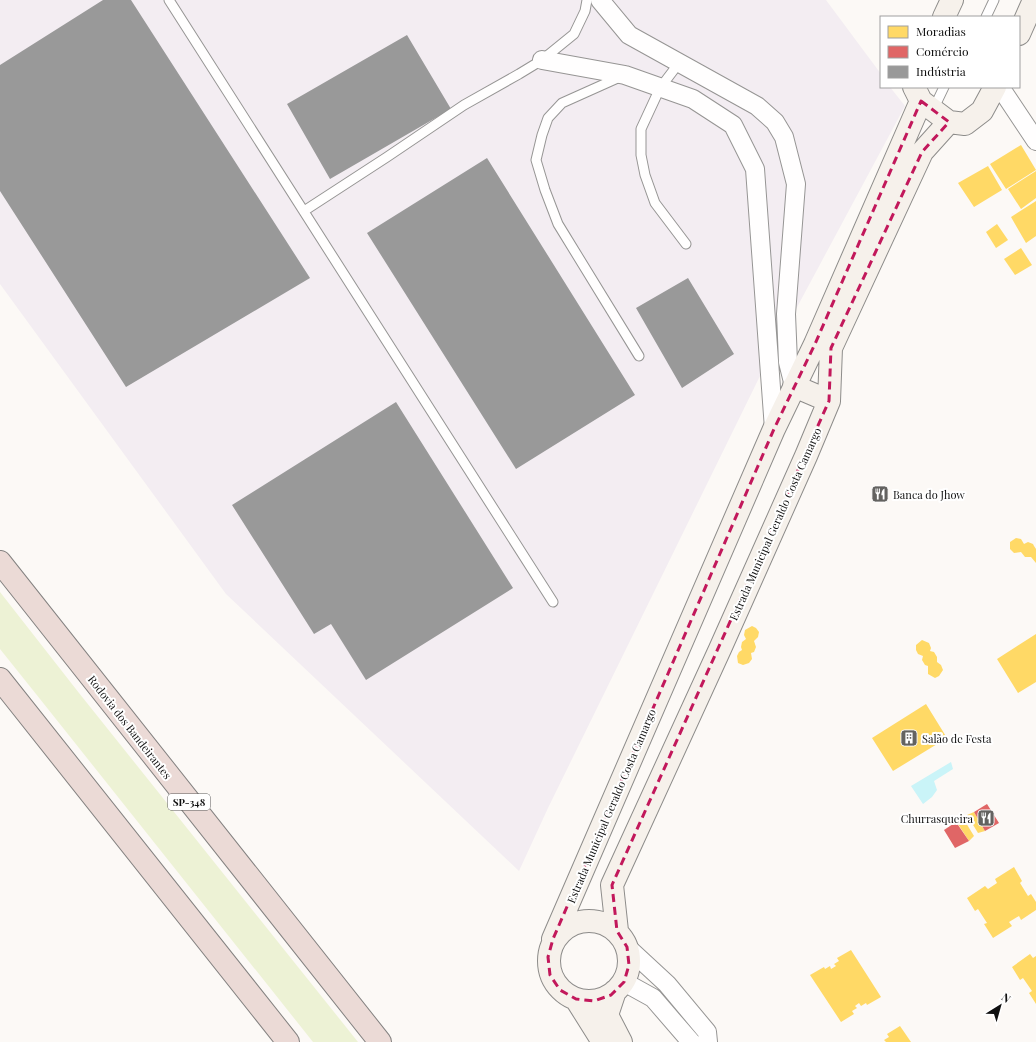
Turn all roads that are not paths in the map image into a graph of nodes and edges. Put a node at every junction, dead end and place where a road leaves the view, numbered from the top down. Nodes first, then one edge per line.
1 (169, 0) edge
2 (587, 0) edge
3 (600, 0) edge
4 (952, 0) edge
5 (994, 0) edge
6 (1034, 0) edge
7 (944, 16) edge
8 (986, 16) edge
9 (1020, 32) edge
10 (542, 60) junction
11 (679, 62) junction
12 (625, 75) junction
13 (660, 88) junction
14 (943, 88) edge
15 (994, 88) edge
16 (1001, 88) edge
17 (929, 105) edge
18 (1036, 141) edge
19 (304, 211) junction
20 (686, 244) dead end
21 (639, 356) dead end
22 (794, 386) junction
23 (829, 401) junction
24 (774, 429) junction
25 (0, 562) edge
26 (553, 602) dead end
27 (0, 679) edge
28 (615, 933) junction
29 (553, 939) junction
30 (619, 986) junction
31 (576, 999) junction
32 (288, 1042) edge
33 (380, 1042) edge
34 (603, 1042) edge
35 (621, 1042) edge
36 (691, 1042) edge
37 (708, 1042) edge

1 - 19 lane
2 - 10 lane
3 - 11 street
4 - 7 street
5 - 8 lane
6 - 9 street
10 - 12 street
10 - 19 lane
11 - 13 lane
11 - 22 street
12 - 13 street
12 - 21 lane
13 - 20 lane
13 - 24 street
14 - 17 lane
15 - 17 street
16 - 18 street
17 - 22 street, Estrada Municipal Geraldo Costa Camargo
17 - 23 street, Estrada Municipal Geraldo Costa Camargo
19 - 26 lane
22 - 23 street
22 - 24 street, Estrada Municipal Geraldo Costa Camargo
23 - 28 street, Estrada Municipal Geraldo Costa Camargo
24 - 29 street, Estrada Municipal Geraldo Costa Camargo
25 - 33 highway, Rodovia dos Bandeirantes / SP-348
27 - 32 highway
28 - 29 street
28 - 30 street
28 - 37 street
29 - 31 street
30 - 31 street
30 - 35 street
30 - 36 street
31 - 34 street

